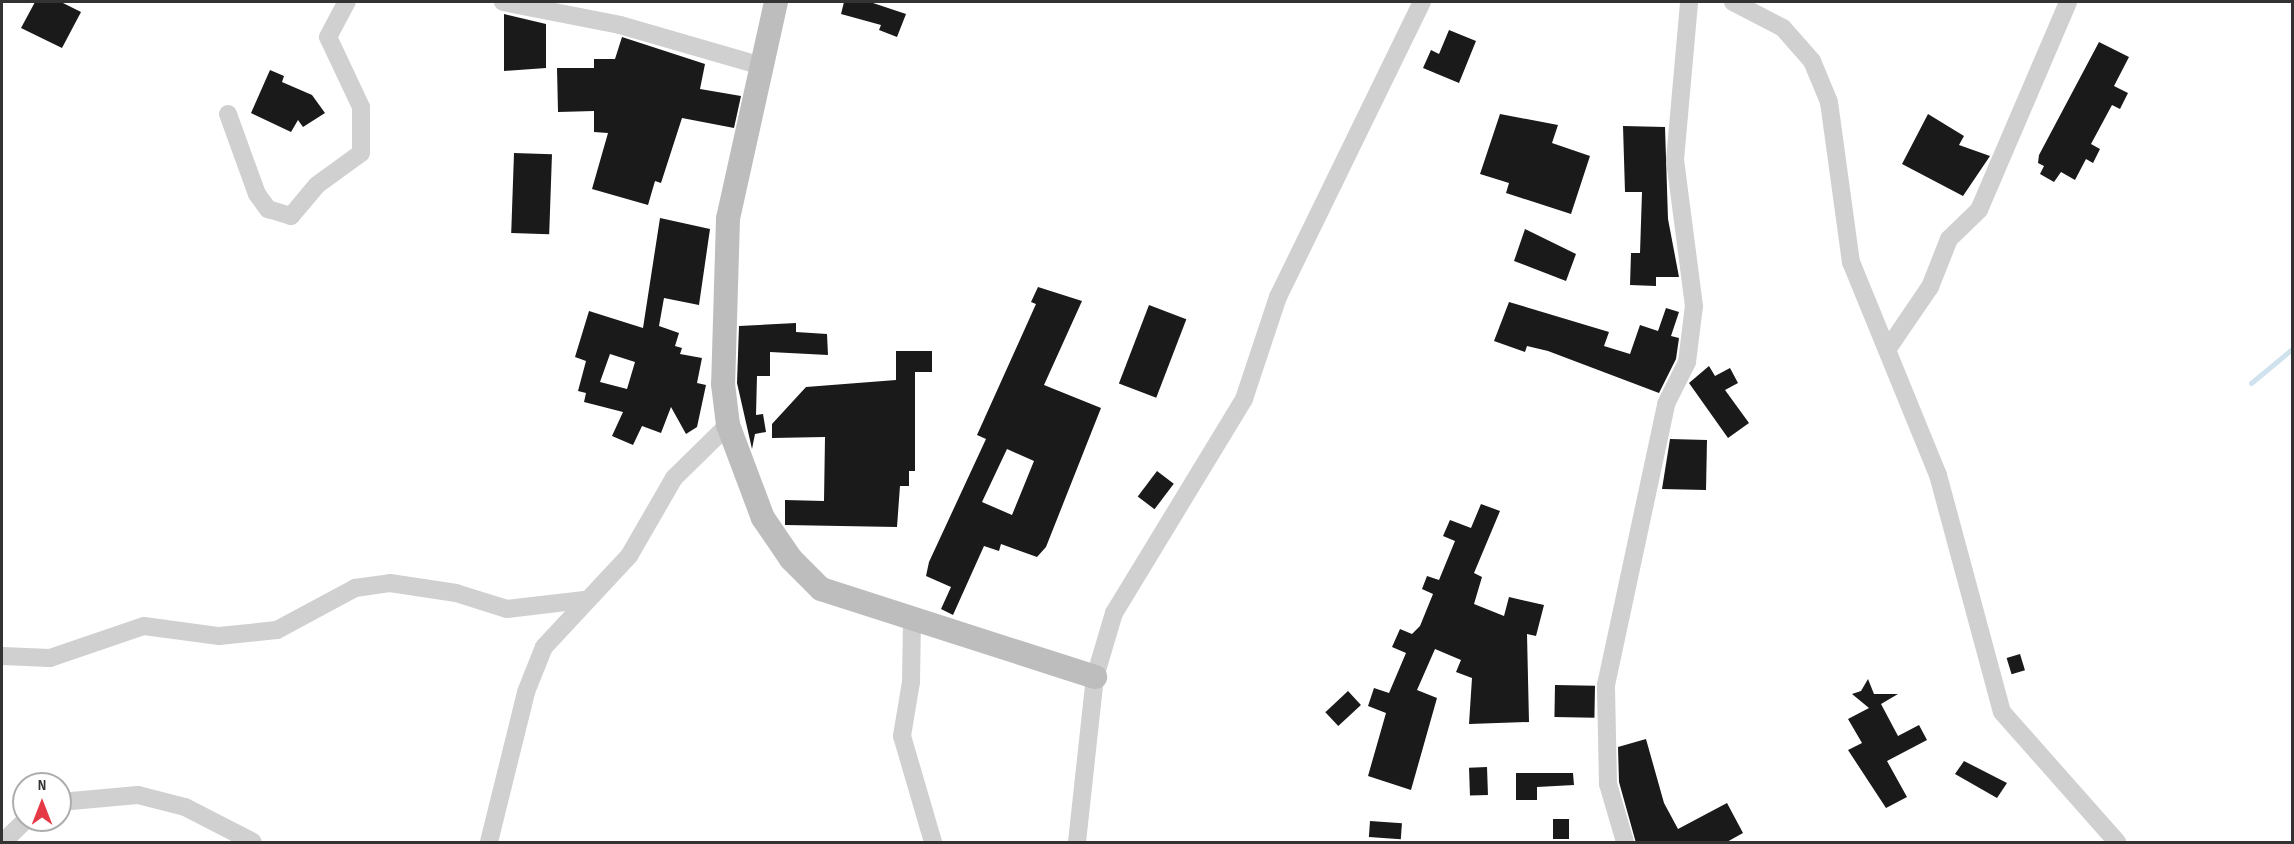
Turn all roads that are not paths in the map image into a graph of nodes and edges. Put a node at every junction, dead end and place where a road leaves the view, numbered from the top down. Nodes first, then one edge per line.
1 (347, 2) edge
2 (503, 2) edge
3 (776, 2) edge
4 (1422, 2) edge
5 (1689, 2) edge
6 (1733, 2) edge
7 (2068, 2) edge
8 (762, 66) junction
9 (228, 114) dead end
10 (1889, 347) junction
11 (728, 424) junction
12 (584, 600) junction
13 (912, 619) junction
14 (2, 656) edge
15 (1095, 677) junction
16 (72, 801) edge
17 (14, 832) edge
18 (3, 843) edge
19 (253, 843) edge
20 (489, 843) edge
21 (933, 843) edge
22 (1077, 843) edge
23 (1625, 843) edge
24 (2117, 843) edge

1 - 9 street
2 - 8 street
3 - 8 street
4 - 15 street
5 - 23 street
6 - 10 street
7 - 10 street
8 - 11 street
10 - 24 street
11 - 12 street
11 - 13 street
12 - 14 street
12 - 20 street
13 - 15 street
13 - 21 street
15 - 22 street
16 - 19 street
17 - 18 street

